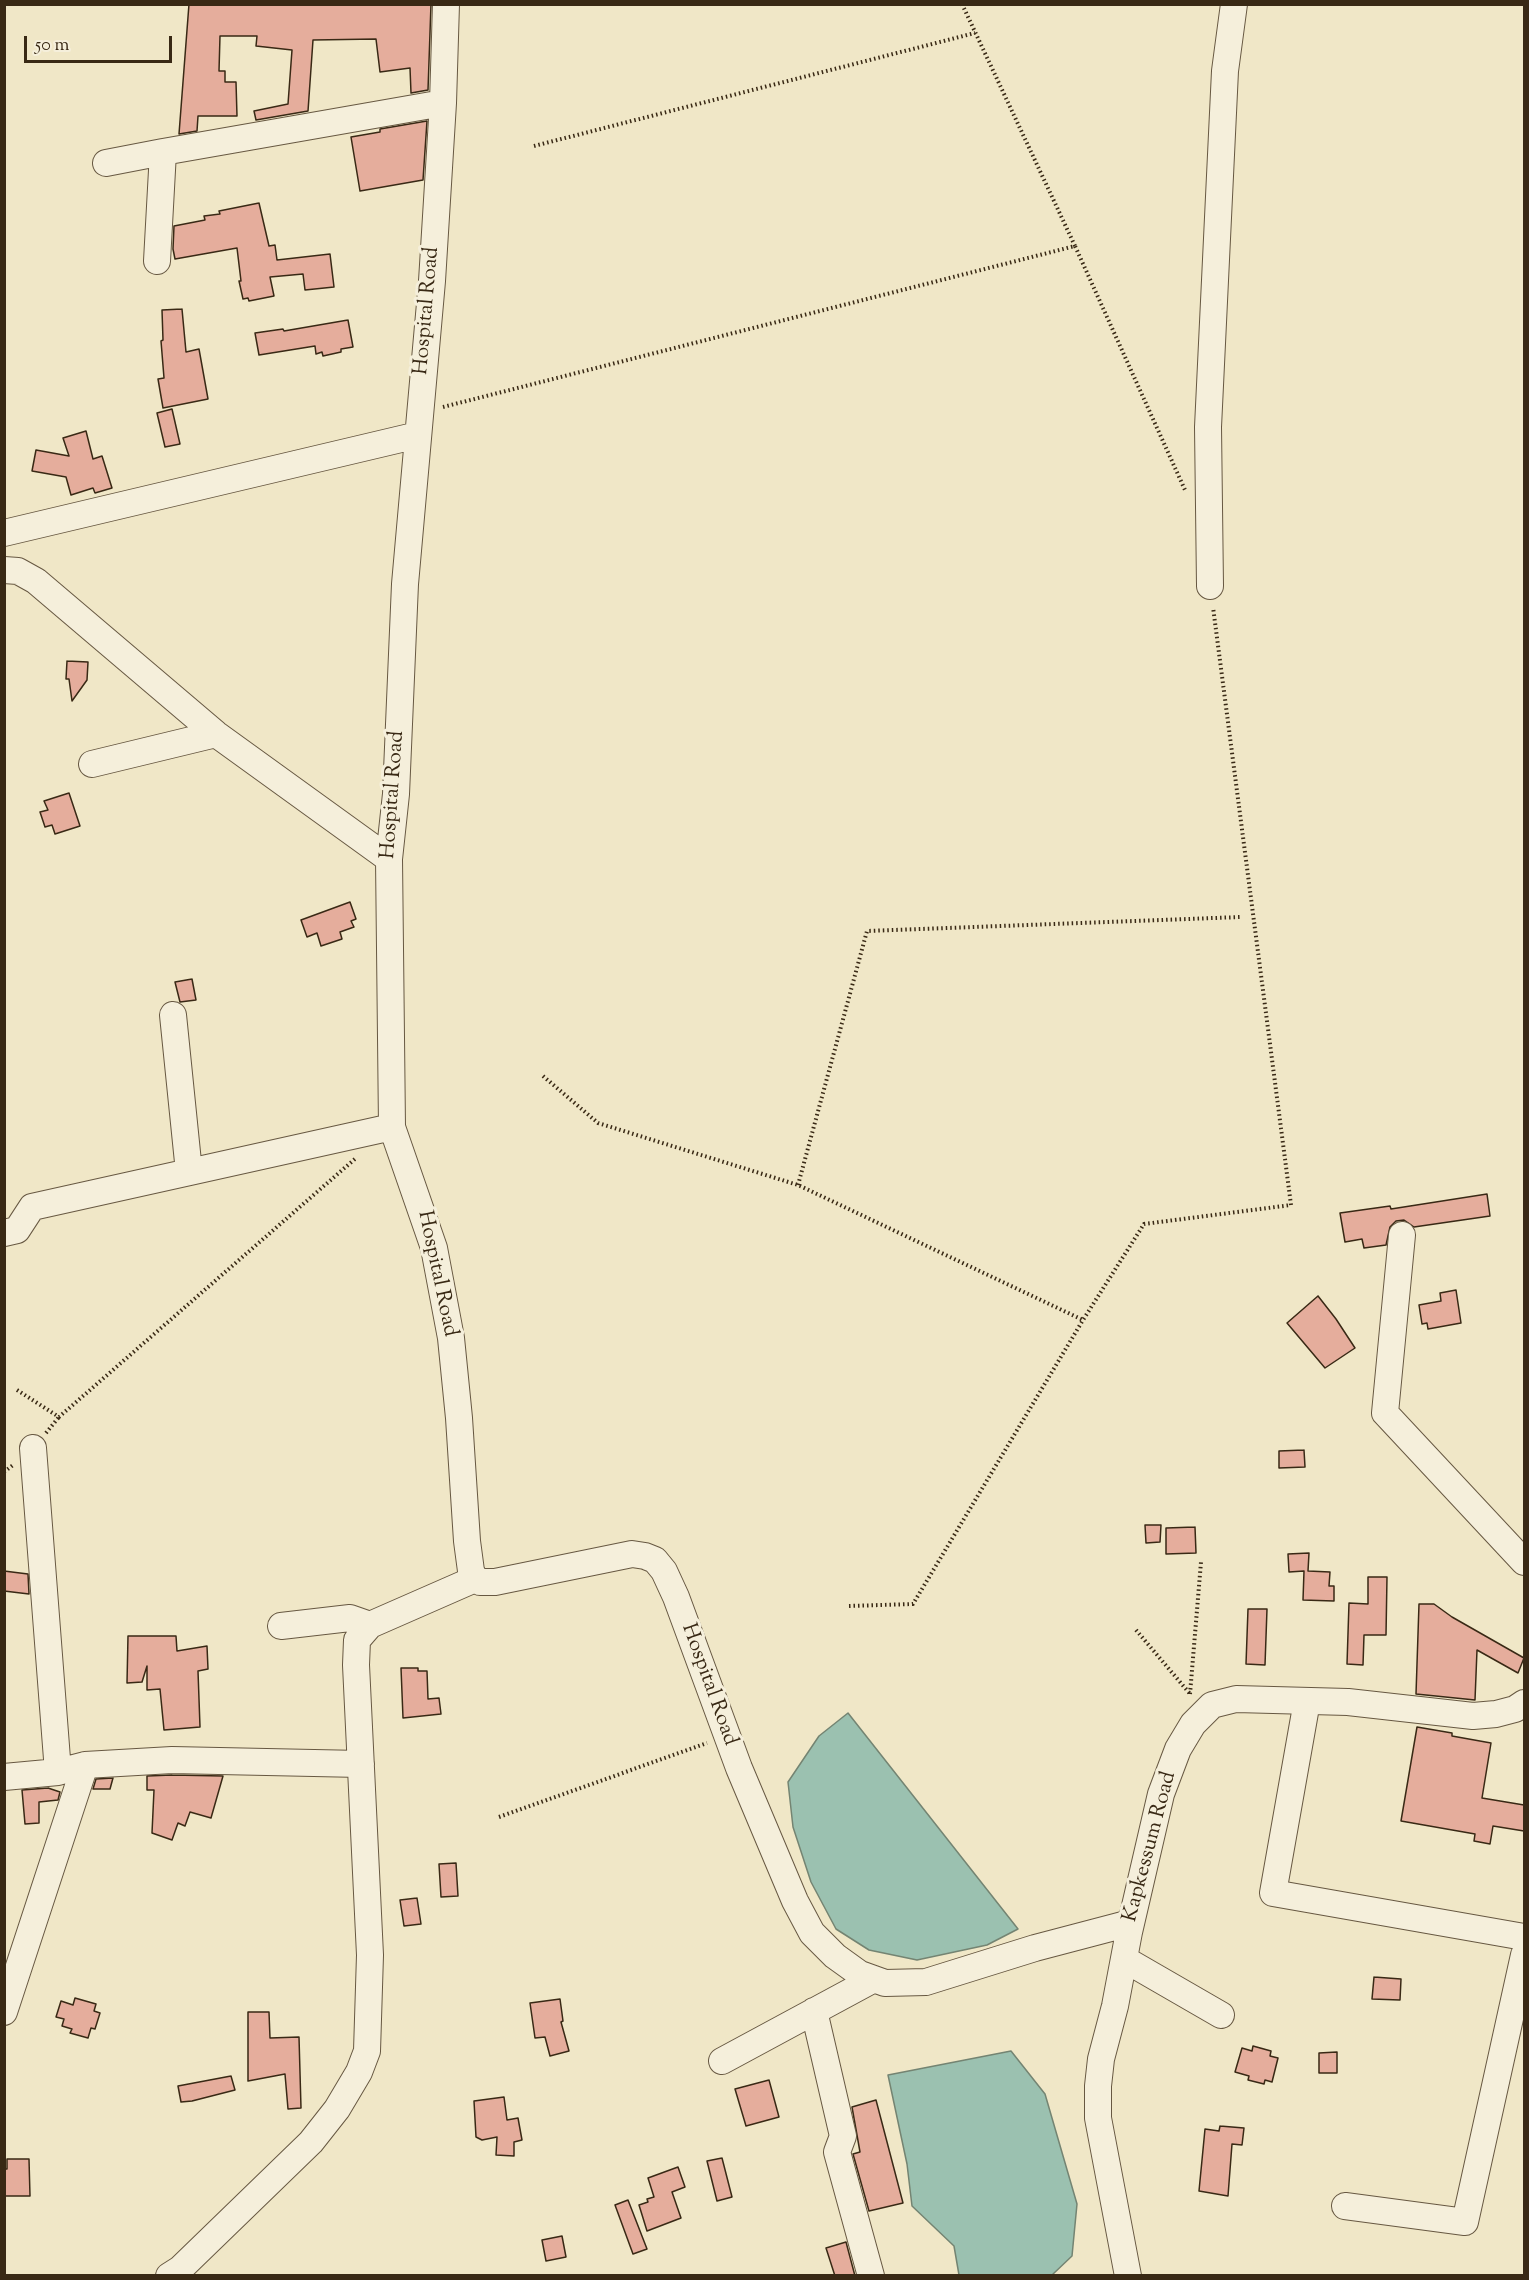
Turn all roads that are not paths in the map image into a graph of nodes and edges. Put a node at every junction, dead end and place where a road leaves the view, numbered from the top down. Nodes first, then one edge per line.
1 (446, 4) edge
2 (1234, 4) edge
3 (443, 103) junction
4 (163, 152) junction
5 (106, 163) dead end
6 (157, 261) dead end
7 (418, 424) junction
8 (4, 533) edge
9 (4, 570) edge
10 (1210, 586) road end
11 (216, 734) junction
12 (92, 764) dead end
13 (389, 859) junction
14 (173, 1015) dead end
15 (392, 1127) junction
16 (189, 1172) junction
17 (4, 1233) edge
18 (1402, 1235) dead end
19 (33, 1448) dead end
20 (1524, 1562) edge
21 (475, 1579) junction
22 (370, 1625) junction
23 (281, 1626) dead end
24 (1307, 1701) junction
25 (1524, 1704) edge
26 (361, 1764) junction
27 (85, 1765) junction
28 (58, 1772) junction
29 (4, 1777) edge
30 (1131, 1923) junction
31 (1524, 1937) edge
32 (1524, 1955) edge
33 (1124, 1959) junction
34 (874, 1979) junction
35 (814, 2011) junction
36 (4, 2012) edge
37 (1221, 2015) dead end
38 (722, 2061) dead end
39 (1345, 2206) dead end
40 (168, 2276) edge
41 (871, 2276) edge
42 (1128, 2276) edge

1 - 3 street, Hospital Road
2 - 10 street
3 - 4 street
3 - 7 street, Hospital Road
4 - 5 street
4 - 6 street
7 - 8 street
7 - 13 street, Hospital Road
9 - 11 street
11 - 12 street
11 - 13 street
13 - 15 street, Hospital Road
14 - 16 street
15 - 16 street
15 - 21 street, Hospital Road
16 - 17 street
18 - 20 street
19 - 28 street
21 - 22 street
21 - 34 street, Hospital Road
22 - 23 street
22 - 26 street
24 - 25 street, Kapkessum Road
24 - 30 street, Kapkessum Road
24 - 31 street
26 - 27 street
26 - 40 street
27 - 28 street
27 - 36 street
28 - 29 street
30 - 33 street, Kapkessum Road
30 - 34 street, Hospital Road
32 - 39 street
33 - 37 street
33 - 42 street, Kapkessum Road
34 - 35 street
35 - 38 street
35 - 41 street

